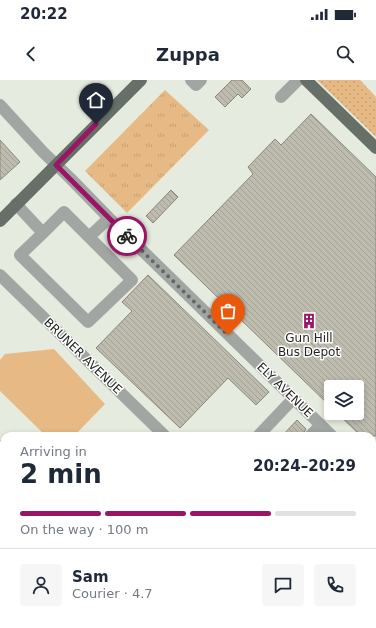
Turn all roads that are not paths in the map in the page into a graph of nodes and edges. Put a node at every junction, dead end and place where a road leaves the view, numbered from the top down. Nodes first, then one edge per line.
1 (191, 80) edge
2 (201, 80) edge
3 (298, 80) edge
4 (306, 80) edge
5 (138, 81) edge
6 (281, 97) dead end
7 (0, 105) edge
8 (376, 148) edge
9 (56, 165) junction
10 (16, 204) junction
11 (109, 218) junction
12 (0, 221) edge
13 (43, 233) junction
14 (89, 237) junction
15 (0, 275) edge
16 (298, 403) junction
17 (321, 425) junction
18 (161, 432) edge
19 (263, 432) edge
20 (314, 432) edge
21 (328, 432) edge

1 - 2 street
3 - 6 street
4 - 8 main road
5 - 9 main road
7 - 9 street, ELY AVENUE
9 - 10 main road
9 - 11 street, ELY AVENUE
10 - 12 main road
10 - 13 street
11 - 14 street
11 - 16 street, ELY AVENUE
13 - 14 street
13 - 14 street
15 - 18 street, BRUNER AVENUE
16 - 17 street, ELY AVENUE
16 - 19 street
17 - 20 street
17 - 21 street, ELY AVENUE

